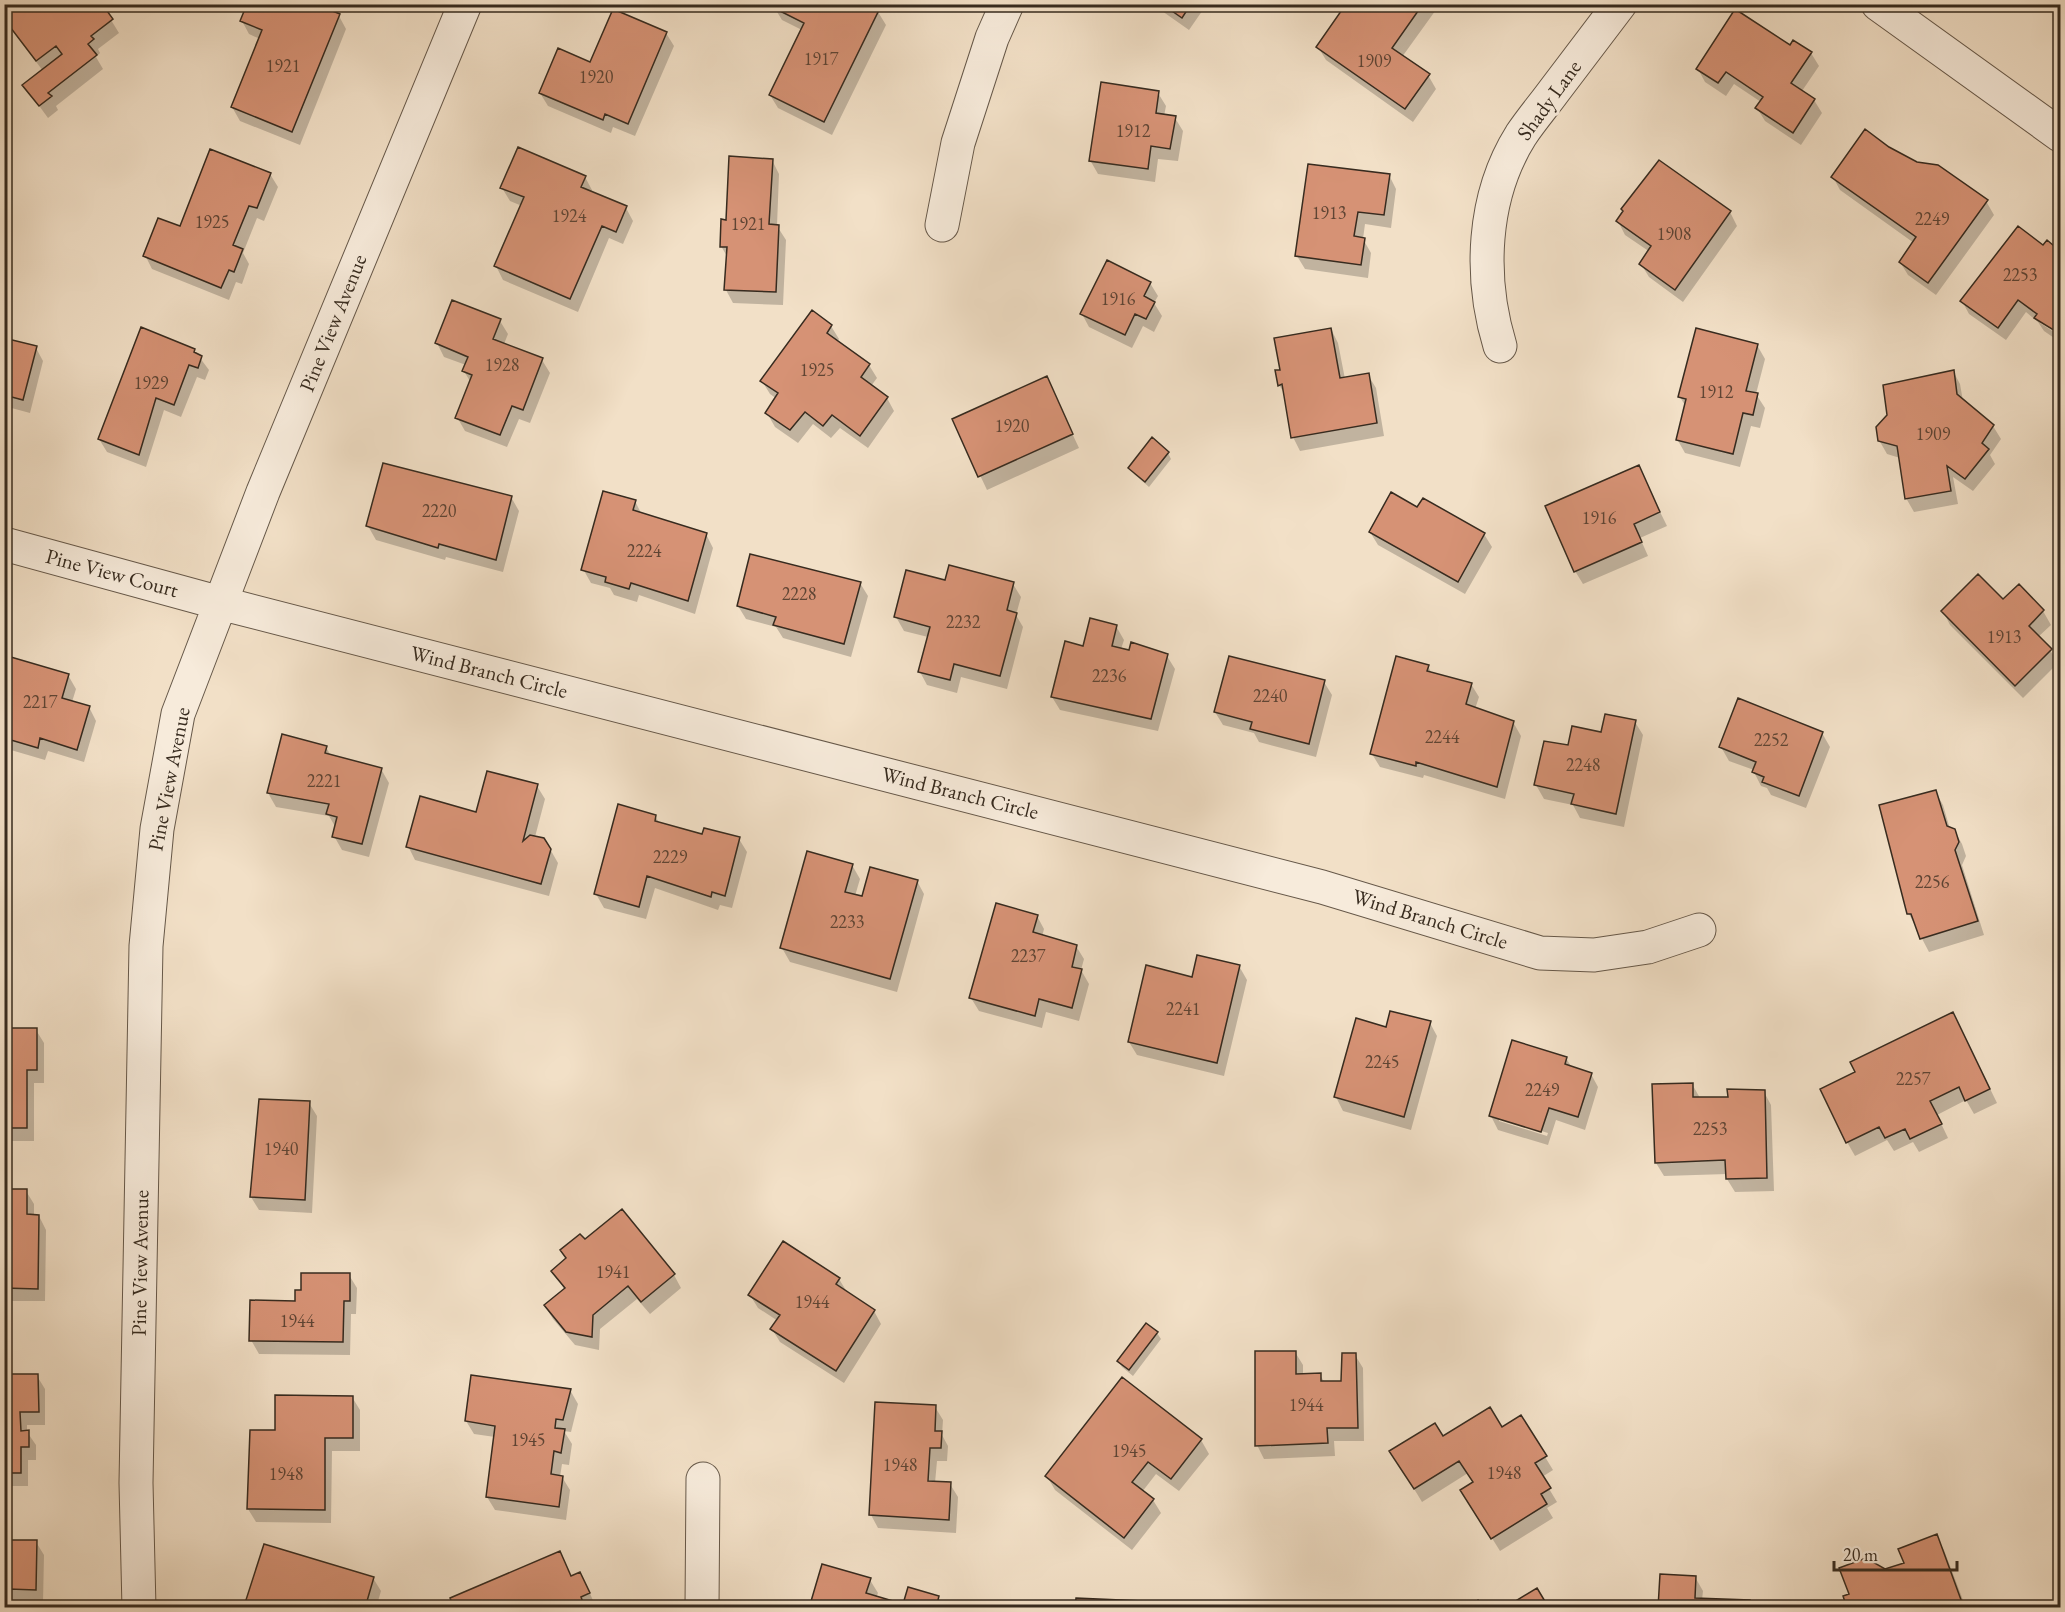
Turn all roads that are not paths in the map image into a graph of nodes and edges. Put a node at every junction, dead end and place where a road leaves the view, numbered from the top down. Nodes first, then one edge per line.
1 (465, 4) edge
2 (1007, 4) edge
3 (1620, 4) edge
4 (1878, 4) edge
5 (2061, 135) edge
6 (942, 225) dead end
7 (1500, 346) dead end
8 (4, 544) edge
9 (220, 603) junction
10 (1699, 930) dead end
11 (703, 1479) dead end
12 (140, 1608) edge
13 (702, 1608) edge

1 - 9 street, Pine View Avenue
2 - 6 street
3 - 7 street, Shady Lane
4 - 5 street
8 - 9 street, Pine View Court
9 - 10 street, Wind Branch Circle
9 - 12 street, Pine View Avenue
11 - 13 street

